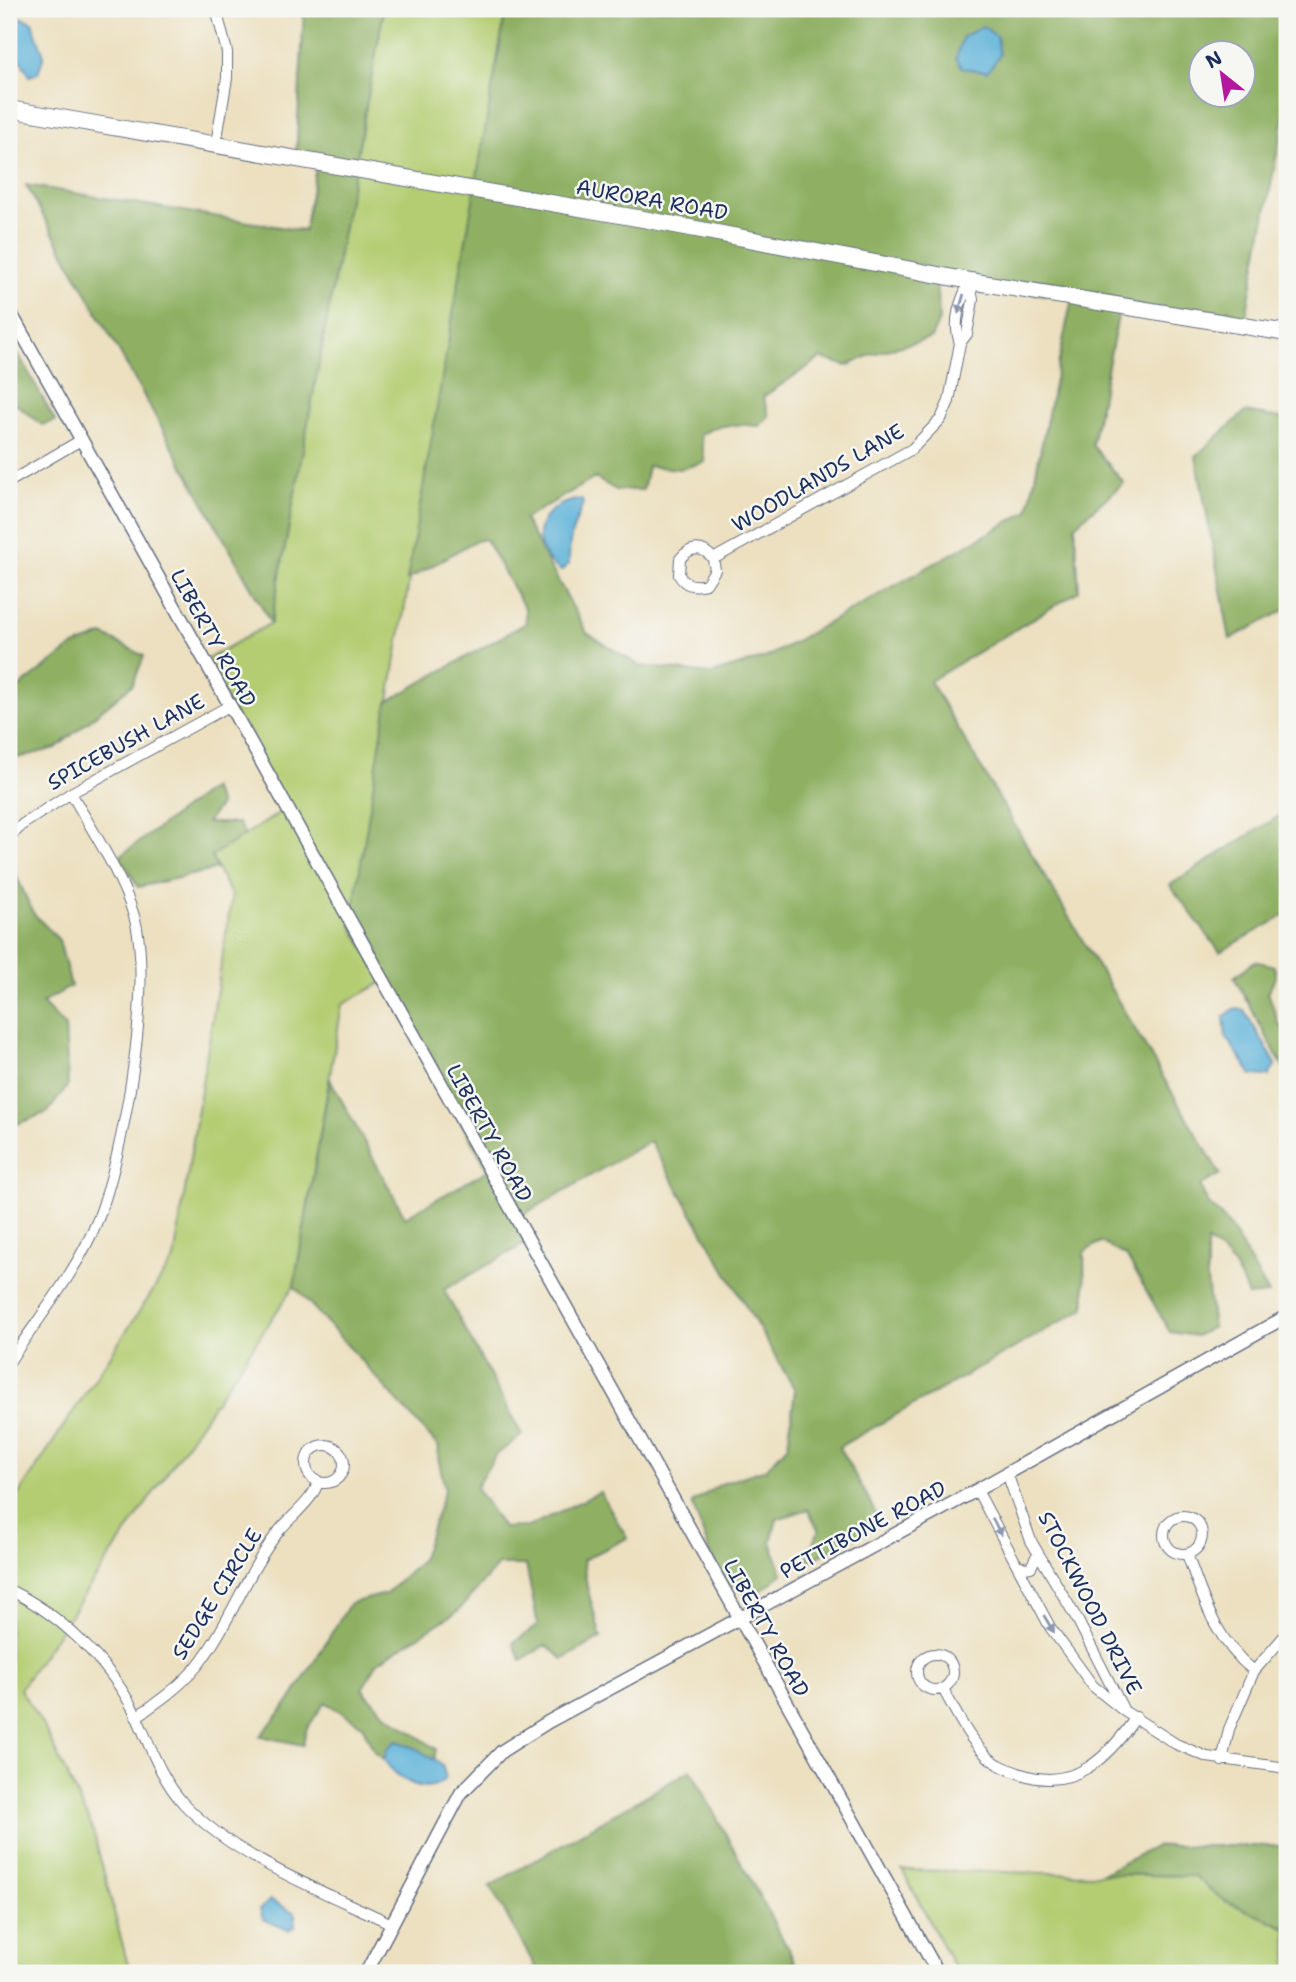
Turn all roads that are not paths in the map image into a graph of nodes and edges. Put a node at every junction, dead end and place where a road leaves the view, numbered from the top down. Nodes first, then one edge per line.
1 (216, 9) edge
2 (9, 109) edge
3 (216, 144) junction
4 (970, 281) junction
5 (9, 310) edge
6 (1287, 334) edge
7 (81, 440) junction
8 (9, 482) edge
9 (713, 559) dead end
10 (229, 706) junction
11 (71, 793) junction
12 (9, 838) edge
13 (1287, 1316) edge
14 (9, 1363) edge
15 (1006, 1473) junction
16 (318, 1481) dead end
17 (977, 1490) junction
18 (1038, 1553) junction
19 (1187, 1554) dead end
20 (1017, 1564) junction
21 (9, 1590) edge
22 (738, 1619) junction
23 (1287, 1633) edge
24 (1254, 1671) junction
25 (943, 1689) dead end
26 (1124, 1711) junction
27 (136, 1717) junction
28 (1136, 1717) junction
29 (1222, 1761) junction
30 (1287, 1768) edge
31 (392, 1924) junction
32 (366, 1973) edge
33 (938, 1973) edge

1 - 3 street
2 - 3 main road, AURORA ROAD
3 - 4 main road, AURORA ROAD
4 - 6 main road, AURORA ROAD
4 - 9 street, WOODLANDS LANE
5 - 7 street, LIBERTY ROAD
7 - 8 street
7 - 10 street, LIBERTY ROAD
10 - 11 street, SPICEBUSH LANE
10 - 22 street, LIBERTY ROAD
11 - 12 street, SPICEBUSH LANE
11 - 14 street
13 - 15 street, PETTIBONE ROAD
15 - 17 street, PETTIBONE ROAD
15 - 18 street, STOCKWOOD DRIVE
16 - 27 street, SEDGE CIRCLE
17 -> 20 street, STOCKWOOD DRIVE
17 - 22 street, PETTIBONE ROAD
18 - 20 street
18 - 26 street, STOCKWOOD DRIVE
19 - 24 street
20 -> 26 street, STOCKWOOD DRIVE
21 - 27 street
22 - 31 street, PETTIBONE ROAD
22 - 33 street, LIBERTY ROAD
23 - 24 street
24 - 29 street
25 - 28 street
26 - 28 street, STOCKWOOD DRIVE
27 - 31 street
28 - 29 street, STOCKWOOD DRIVE
29 - 30 street, STOCKWOOD DRIVE
31 - 32 street, PETTIBONE ROAD

